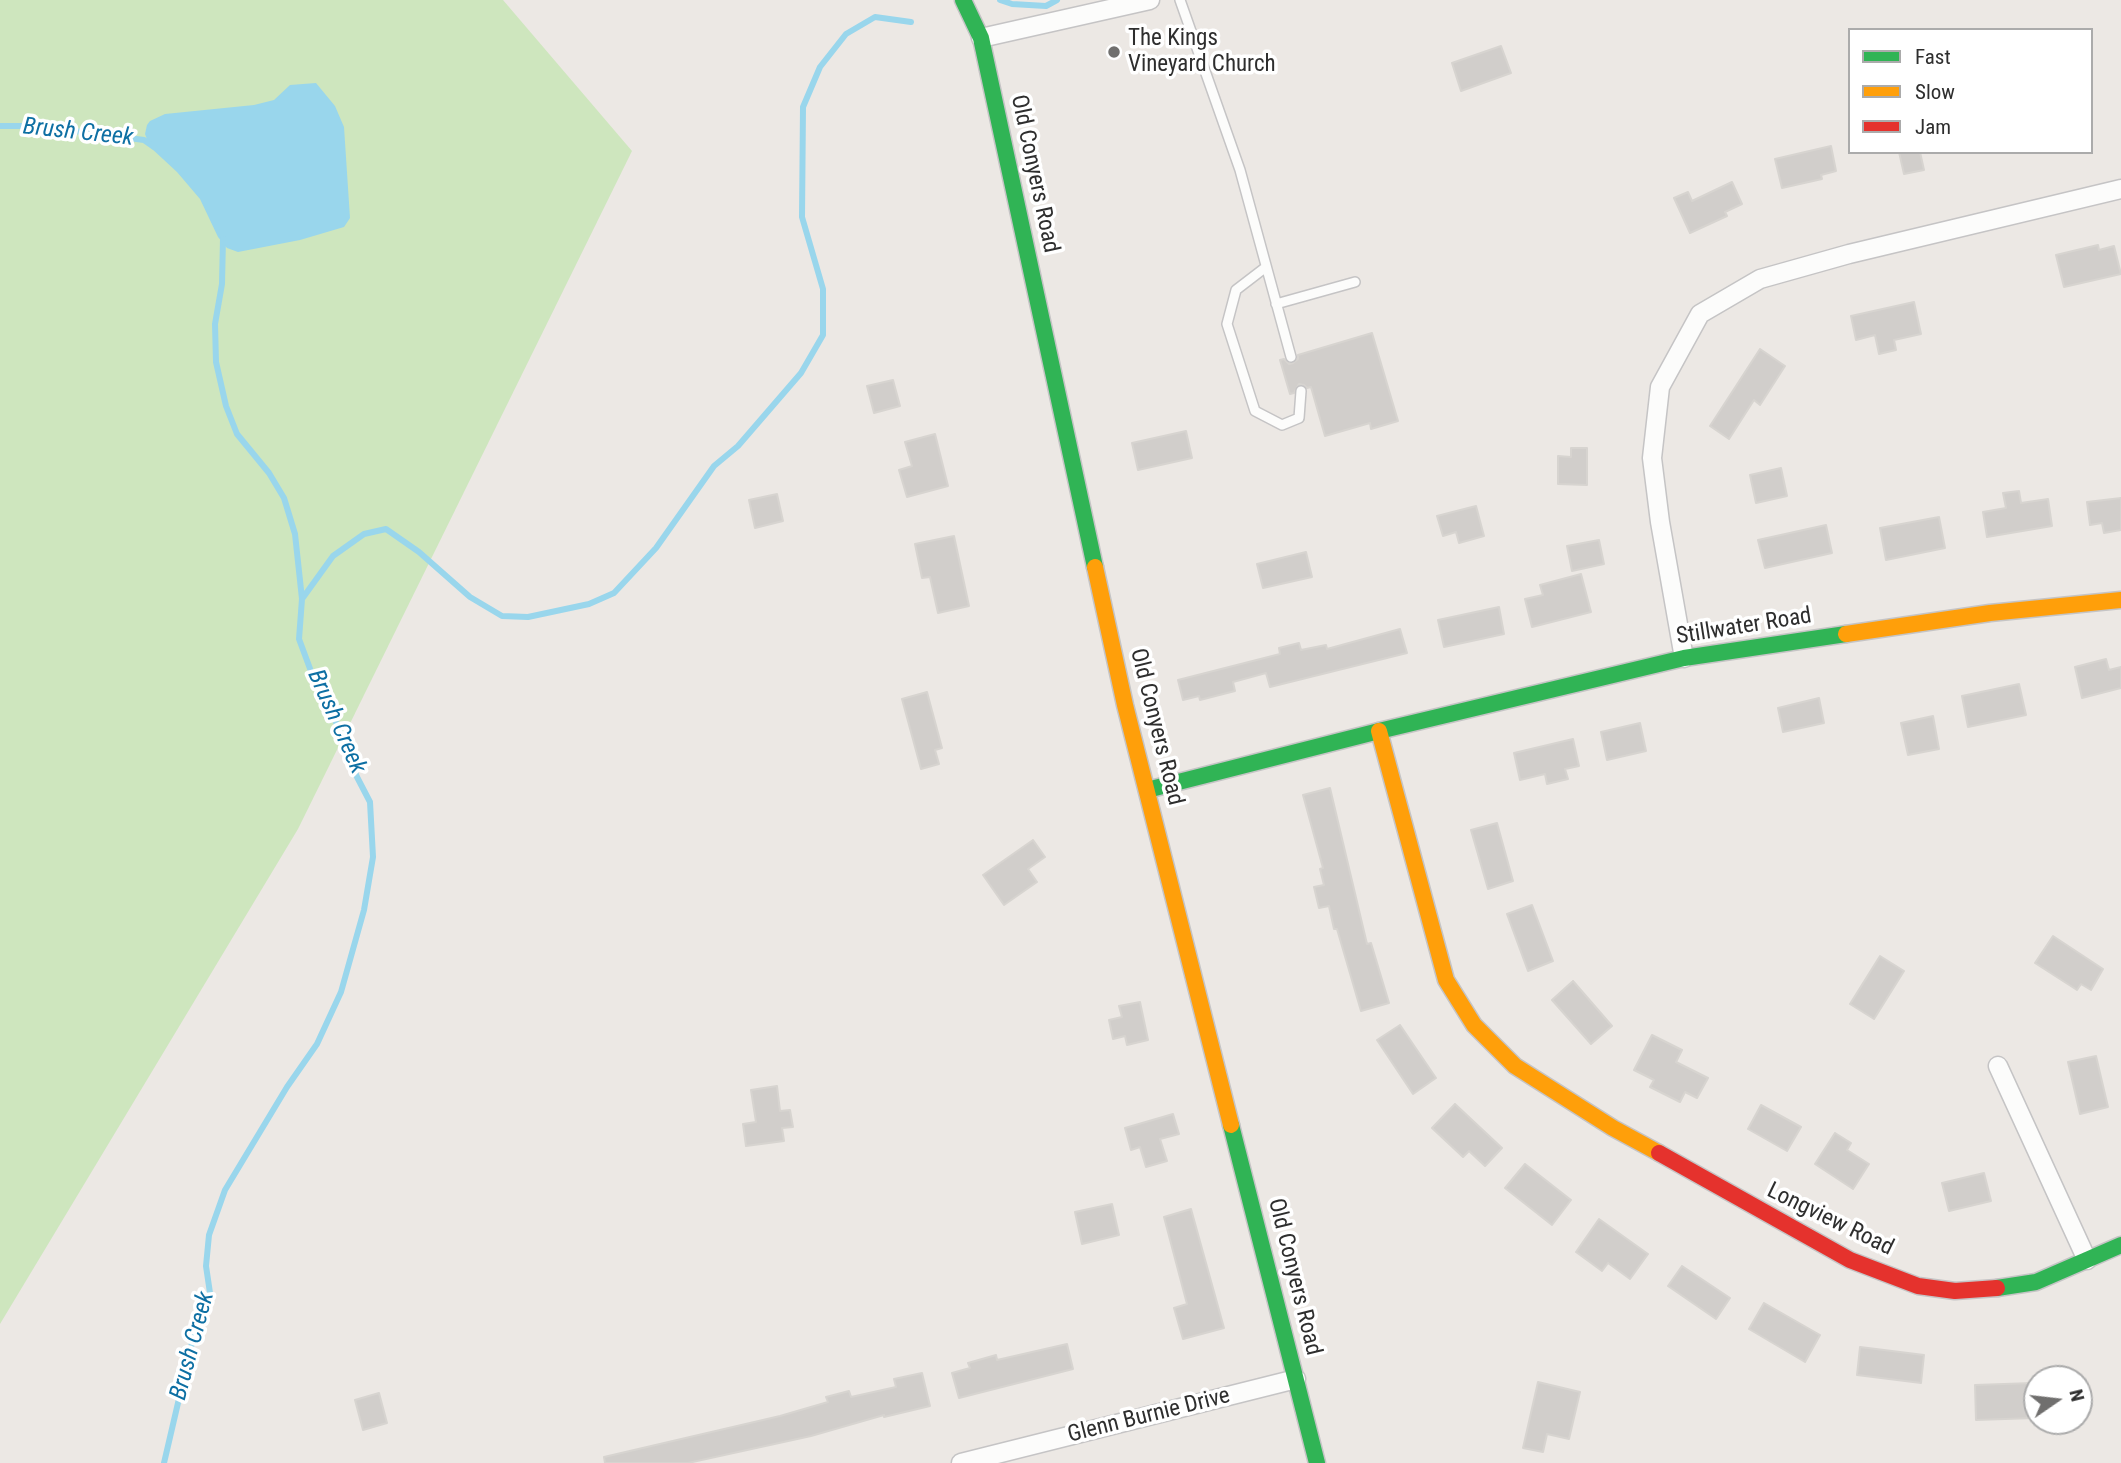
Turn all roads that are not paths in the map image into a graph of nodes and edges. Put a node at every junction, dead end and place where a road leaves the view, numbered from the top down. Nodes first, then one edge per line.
1 (962, 0) edge
2 (1150, 0) edge
3 (1180, 0) edge
4 (981, 38) junction
5 (2121, 189) edge
6 (1266, 267) junction
7 (1355, 282) dead end
8 (1276, 304) junction
9 (1290, 357) dead end
10 (1301, 391) dead end
11 (2121, 600) edge
12 (1684, 658) junction
13 (1379, 731) junction
14 (1147, 790) junction
15 (1998, 1066) dead end
16 (2121, 1245) edge
17 (2087, 1260) junction
18 (1296, 1379) junction
19 (961, 1463) edge
20 (1317, 1463) edge

1 - 4 street, Old Conyers Road
2 - 4 street
3 - 6 lane
4 - 14 street, Old Conyers Road
5 - 12 street
6 - 8 lane
6 - 10 lane
7 - 8 lane
8 - 9 lane
11 - 12 street, Stillwater Road
12 - 13 street, Stillwater Road
13 - 14 street, Stillwater Road
13 - 17 street, Longview Road
14 - 18 street, Old Conyers Road
15 - 17 street
16 - 17 street, Longview Road
18 - 19 street, Glenn Burnie Drive
18 - 20 street, Old Conyers Road

